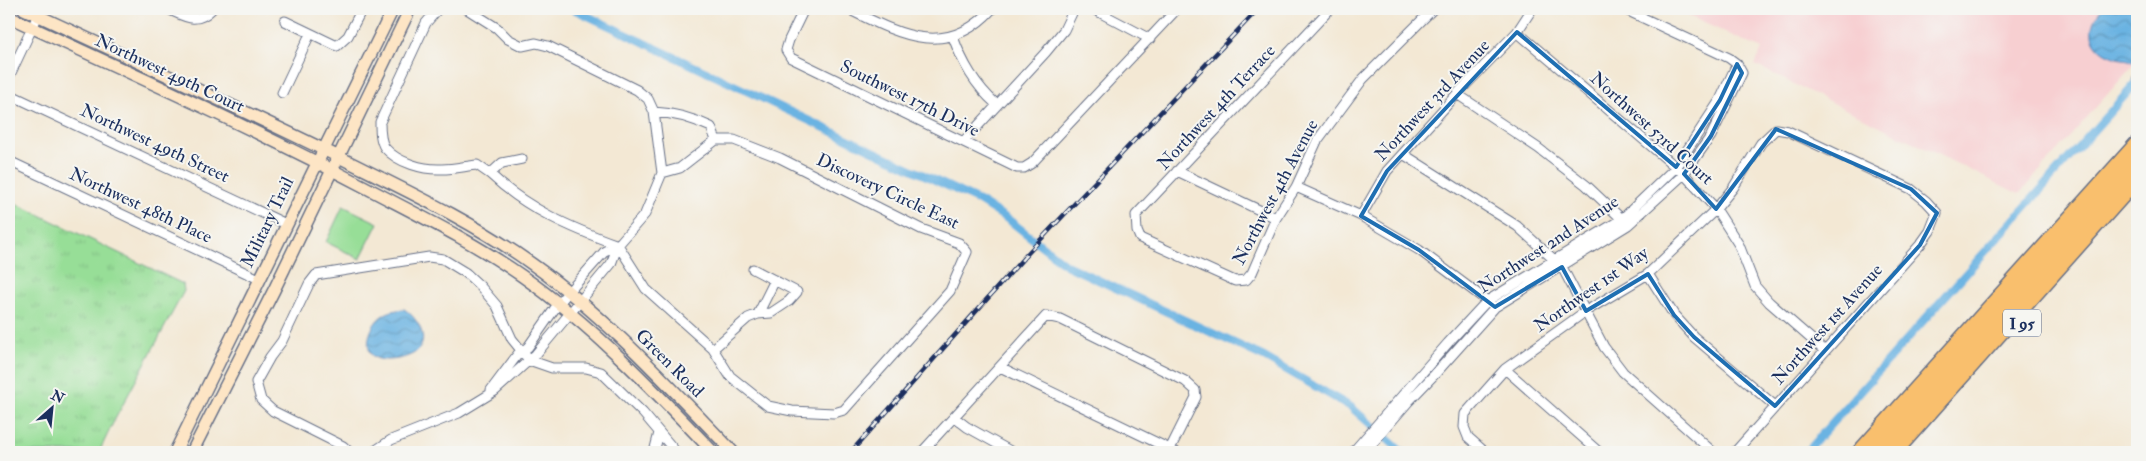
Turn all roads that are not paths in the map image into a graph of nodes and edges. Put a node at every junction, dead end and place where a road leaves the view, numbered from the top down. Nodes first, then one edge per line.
1 (24, 9) edge
2 (168, 9) edge
3 (212, 9) edge
4 (362, 9) edge
5 (393, 9) edge
6 (410, 9) edge
7 (438, 9) edge
8 (467, 9) edge
9 (804, 9) edge
10 (848, 9) edge
11 (992, 9) edge
12 (1074, 9) edge
13 (1093, 9) edge
14 (1177, 9) edge
15 (1330, 9) edge
16 (1433, 9) edge
17 (1532, 9) edge
18 (1624, 9) edge
19 (41, 11) edge
20 (9, 16) edge
21 (285, 21) dead end
22 (33, 28) junction
23 (1517, 32) junction
24 (310, 34) junction
25 (953, 37) junction
26 (1150, 39) junction
27 (1737, 64) junction
28 (9, 77) edge
29 (282, 92) dead end
30 (9, 94) edge
31 (1457, 94) junction
32 (996, 104) junction
33 (654, 112) junction
34 (716, 140) junction
35 (964, 141) junction
36 (2137, 144) edge
37 (323, 149) junction
38 (1403, 154) junction
39 (338, 157) junction
40 (522, 159) dead end
41 (2137, 160) edge
42 (9, 161) edge
43 (317, 161) junction
44 (1676, 167) junction
45 (332, 170) junction
46 (1177, 171) junction
47 (662, 173) junction
48 (490, 174) junction
49 (1684, 174) junction
50 (2137, 179) edge
51 (1296, 187) junction
52 (2137, 193) edge
53 (1716, 209) junction
54 (1937, 213) joint
55 (1361, 216) junction
56 (1276, 218) junction
57 (1625, 222) junction
58 (286, 224) junction
59 (618, 245) junction
60 (1553, 259) junction
61 (1562, 267) junction
62 (753, 269) dead end
63 (1648, 274) junction
64 (259, 279) junction
65 (775, 280) junction
66 (1246, 280) joint
67 (570, 292) junction
68 (580, 300) junction
69 (1486, 301) junction
70 (558, 304) junction
71 (1495, 307) junction
72 (1586, 312) junction
73 (569, 313) junction
74 (758, 314) junction
75 (713, 349) junction
76 (1825, 351) junction
77 (521, 353) junction
78 (530, 360) junction
79 (1000, 367) junction
80 (1505, 370) junction
81 (487, 396) junction
82 (1774, 406) junction
83 (954, 417) junction
84 (659, 433) junction
85 (1368, 442) junction
86 (1173, 451) edge
87 (175, 452) edge
88 (192, 452) edge
89 (349, 452) edge
90 (373, 452) edge
91 (654, 452) edge
92 (676, 452) edge
93 (713, 452) edge
94 (733, 452) edge
95 (922, 452) edge
96 (1009, 452) edge
97 (1354, 452) edge
98 (1365, 452) edge
99 (1486, 452) edge
100 (1599, 452) edge
101 (1713, 452) edge
102 (1735, 452) edge
103 (1860, 452) edge
104 (1877, 452) edge
105 (1894, 452) edge
106 (1906, 452) edge

1 - 19 main road, Northwest 49th Court
2 - 3 street
4 - 24 street
5 - 37 main road, Military Trail
6 - 39 main road, Military Trail
7 - 48 street
8 - 33 street
9 - 35 street, Southwest 17th Drive
10 - 25 street
11 - 25 street
12 - 32 street
13 - 26 street
14 - 26 street
15 - 46 street, Northwest 4th Terrace
16 - 51 street, Northwest 4th Avenue
17 - 23 street, Northwest 3rd Avenue
18 - 27 street
19 - 22 street
19 - 37 main road, Northwest 49th Court
20 - 22 main road, Northwest 49th Court
21 - 24 street
22 - 28 street
22 - 43 main road, Northwest 49th Court
23 - 31 street, Northwest 3rd Avenue
23 - 44 street, Northwest 53rd Court
24 - 29 street
25 - 32 street
26 - 35 street, Southwest 17th Drive
27 - 44 street, Northwest 2nd Avenue
27 - 49 street, Northwest 2nd Avenue
30 - 58 street, Northwest 49th Street
31 - 38 street, Northwest 3rd Avenue
31 - 57 street
32 - 35 street
33 - 34 street
33 - 47 street
34 - 47 street
34 - 75 street, Discovery Circle East
36 - 103 highway, I 95
37 - 39 main road
37 - 43 main road, Military Trail
38 - 55 street, Northwest 3rd Avenue
38 - 60 street
39 - 45 main road, Military Trail
39 - 67 main road
40 - 48 street
41 - 104 highway
42 - 64 street, Northwest 48th Place
43 - 45 main road
43 - 58 main road, Military Trail
44 - 49 street, Northwest 53rd Court
44 - 57 street, Northwest 2nd Avenue
45 - 70 main road
45 - 88 main road, Military Trail
46 - 56 street
46 - 66 street, Northwest 4th Terrace
47 - 59 street
48 - 59 street
49 - 53 street, Northwest 53rd Court
49 - 57 street, Northwest 2nd Avenue
50 - 105 highway
51 - 55 street
51 - 56 street, Northwest 4th Avenue
52 - 106 highway, I 95
53 - 54 street, Northwest 1st Way
53 - 63 street, Northwest 1st Way
53 - 76 street, Northwest 53rd Court
54 - 76 street, Northwest 1st Avenue
55 - 69 street
56 - 66 street, Northwest 4th Avenue
57 - 60 street, Northwest 2nd Avenue
57 - 61 street, Northwest 2nd Avenue
58 - 64 main road, Military Trail
59 - 67 street
59 - 68 street
59 - 75 street, Discovery Circle East
60 - 61 street
60 - 69 street, Northwest 2nd Avenue
61 - 71 street, Northwest 2nd Avenue
61 - 72 street
62 - 65 street
63 - 72 street, Northwest 1st Way
63 - 82 street
64 - 87 main road, Military Trail
65 - 74 street
65 - 74 street
67 - 68 main road
67 - 70 street
68 - 73 street
68 - 94 main road, Green Road
69 - 71 street
69 - 85 street, Northwest 2nd Avenue
70 - 73 main road
70 - 77 street
71 - 85 street, Northwest 2nd Avenue
72 - 80 street, Northwest 1st Way
72 - 101 street
73 - 78 street
73 - 93 main road, Green Road
74 - 75 street
76 - 82 street, Northwest 1st Avenue
77 - 78 street
77 - 81 street
77 - 89 street
78 - 81 street
78 - 84 street
79 - 83 street
79 - 86 street
79 - 86 street
80 - 99 street, Northwest 1st Way
80 - 100 street
81 - 90 street
82 - 102 street, Northwest 1st Avenue
83 - 95 street
83 - 96 street
84 - 91 street
84 - 92 street
85 - 97 street, Northwest 2nd Avenue
85 - 98 street, Northwest 2nd Avenue

